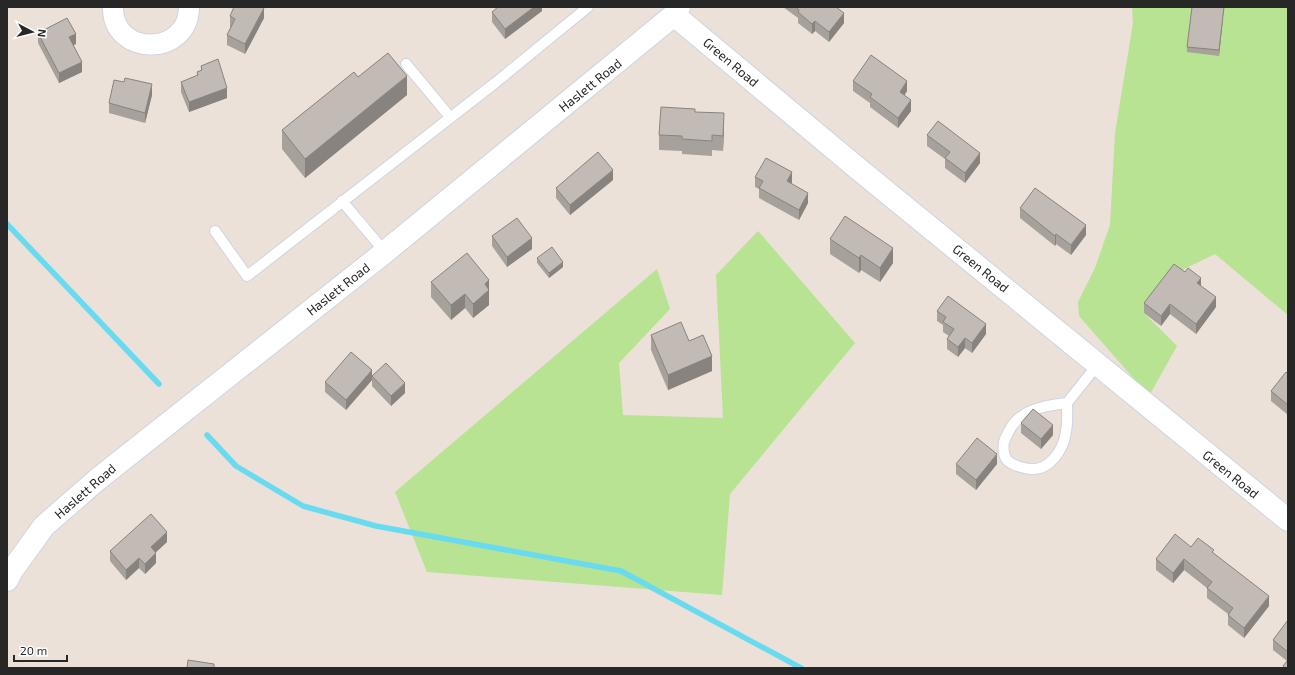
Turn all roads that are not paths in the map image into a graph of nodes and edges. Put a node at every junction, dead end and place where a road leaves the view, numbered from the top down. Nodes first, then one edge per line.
1 (113, 7) edge
2 (189, 7) edge
3 (588, 7) edge
4 (676, 11) edge
5 (406, 64) dead end
6 (450, 117) junction
7 (342, 201) junction
8 (215, 231) dead end
9 (385, 252) junction
10 (1098, 364) junction
11 (1067, 403) junction
12 (1288, 520) edge
13 (9, 572) edge

1 - 2 street
3 - 6 lane
4 - 9 street, Haslett Road
4 - 10 street, Green Road
5 - 6 lane
6 - 7 lane
7 - 8 lane
7 - 9 lane
9 - 13 street, Haslett Road
10 - 11 lane
10 - 12 street, Green Road
11 - 11 lane

